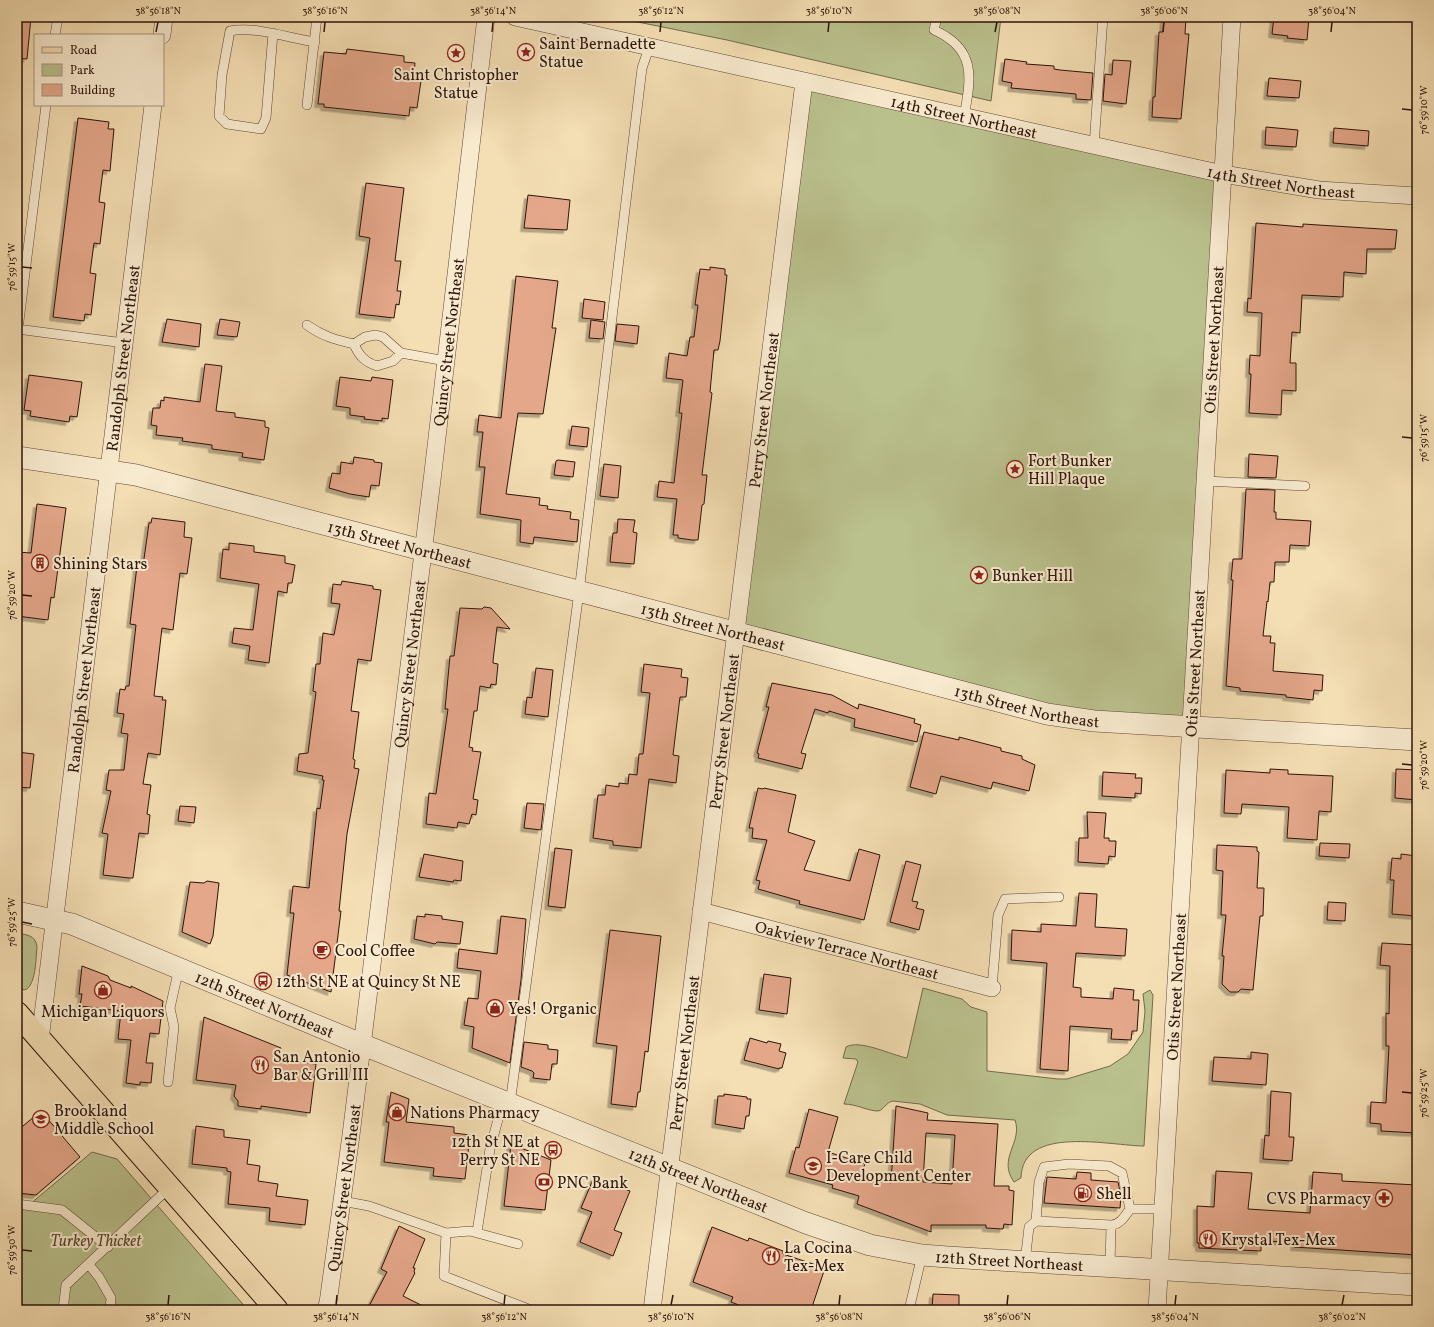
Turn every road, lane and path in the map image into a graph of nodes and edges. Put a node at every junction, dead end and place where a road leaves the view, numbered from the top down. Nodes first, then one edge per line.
1 (58, 17) edge
2 (164, 17) edge
3 (317, 17) edge
4 (486, 17) edge
5 (515, 17) edge
6 (937, 17) edge
7 (1103, 17) edge
8 (1232, 17) edge
9 (273, 33) junction
10 (55, 34) edge
11 (162, 34) edge
12 (315, 42) junction
13 (649, 48) junction
14 (804, 82) junction
15 (307, 105) dead end
16 (46, 106) edge
17 (153, 106) edge
18 (964, 117) junction
19 (1094, 146) junction
20 (1223, 174) junction
21 (1417, 196) edge
22 (307, 324) dead end
23 (18, 329) edge
24 (124, 343) junction
25 (354, 344) junction
26 (401, 353) junction
27 (446, 361) junction
28 (17, 457) edge
29 (109, 469) junction
30 (1205, 481) junction
31 (1305, 486) dead end
32 (423, 550) junction
33 (579, 592) junction
34 (735, 633) junction
35 (1190, 727) junction
36 (1417, 740) edge
37 (1059, 897) dead end
38 (701, 911) junction
39 (17, 912) edge
40 (55, 920) junction
41 (179, 968) junction
42 (992, 988) joint
43 (17, 1013) edge
44 (40, 1040) junction
45 (361, 1044) junction
46 (168, 1082) dead end
47 (507, 1103) junction
48 (669, 1168) junction
49 (170, 1187) junction
50 (342, 1201) junction
51 (17, 1204) edge
52 (1130, 1209) junction
53 (1162, 1209) junction
54 (1036, 1221) junction
55 (1111, 1226) junction
56 (477, 1232) junction
57 (446, 1233) junction
58 (518, 1244) dead end
59 (108, 1247) junction
60 (922, 1255) junction
61 (1025, 1262) junction
62 (89, 1265) junction
63 (1110, 1267) junction
64 (1159, 1270) junction
65 (1417, 1285) edge
66 (63, 1310) edge
67 (110, 1310) edge
68 (276, 1310) edge
69 (325, 1310) edge
70 (531, 1310) edge
71 (652, 1310) edge
72 (909, 1310) edge
73 (1157, 1310) edge

1 - 10 lane
2 - 11 street
3 - 12 lane
4 - 27 street, Quincy Street Northeast
5 - 13 street, 14th Street Northeast
6 - 18 lane
7 - 19 lane
8 - 20 street, Otis Street Northeast
9 - 9 lane
9 - 12 lane
12 - 15 lane
13 - 14 street, 14th Street Northeast
13 - 33 lane
14 - 18 street, 14th Street Northeast
14 - 34 street, Perry Street Northeast
16 - 23 lane
17 - 24 street, Randolph Street Northeast
18 - 19 street, 14th Street Northeast
19 - 20 street, 14th Street Northeast
20 - 21 street, 14th Street Northeast
20 - 30 street, Otis Street Northeast
22 - 25 lane
23 - 24 lane
24 - 29 street, Randolph Street Northeast
25 - 26 lane
25 - 26 lane
26 - 27 lane
27 - 32 street, Quincy Street Northeast
28 - 29 street, 13th Street Northeast
29 - 32 street, 13th Street Northeast
29 - 40 street, Randolph Street Northeast
30 - 31 lane
30 - 35 street, Otis Street Northeast
32 - 33 street, 13th Street Northeast
32 - 45 street, Quincy Street Northeast
33 - 34 street, 13th Street Northeast
33 - 47 lane
34 - 35 street, 13th Street Northeast
34 - 38 street, Perry Street Northeast
35 - 36 street, 13th Street Northeast
35 - 53 street, Otis Street Northeast
37 - 42 lane
38 - 42 street, Oakview Terrace Northeast
38 - 48 street, Perry Street Northeast
39 - 40 street, 12th Street Northeast
40 - 41 street, 12th Street Northeast
40 - 44 street, Randolph Street Northeast
41 - 45 street, 12th Street Northeast
41 - 46 lane
43 - 44 main road
44 - 49 main road
45 - 47 street, 12th Street Northeast
45 - 50 street, Quincy Street Northeast
47 - 48 street, 12th Street Northeast
47 - 56 lane
48 - 60 street, 12th Street Northeast
48 - 71 street, Perry Street Northeast
49 - 59 lane
49 - 68 main road
50 - 57 lane
50 - 69 street, Quincy Street Northeast
51 - 59 lane
52 - 53 lane
52 - 54 lane
52 - 55 lane
53 - 64 street, Otis Street Northeast
54 - 55 lane
54 - 61 lane
55 - 63 lane
56 - 57 lane
56 - 58 lane
57 - 70 lane
59 - 62 lane
60 - 61 street, 12th Street Northeast
60 - 72 lane
61 - 63 street, 12th Street Northeast
62 - 66 lane
62 - 67 lane
63 - 64 street, 12th Street Northeast
64 - 65 street, 12th Street Northeast
64 - 73 street, Otis Street Northeast

